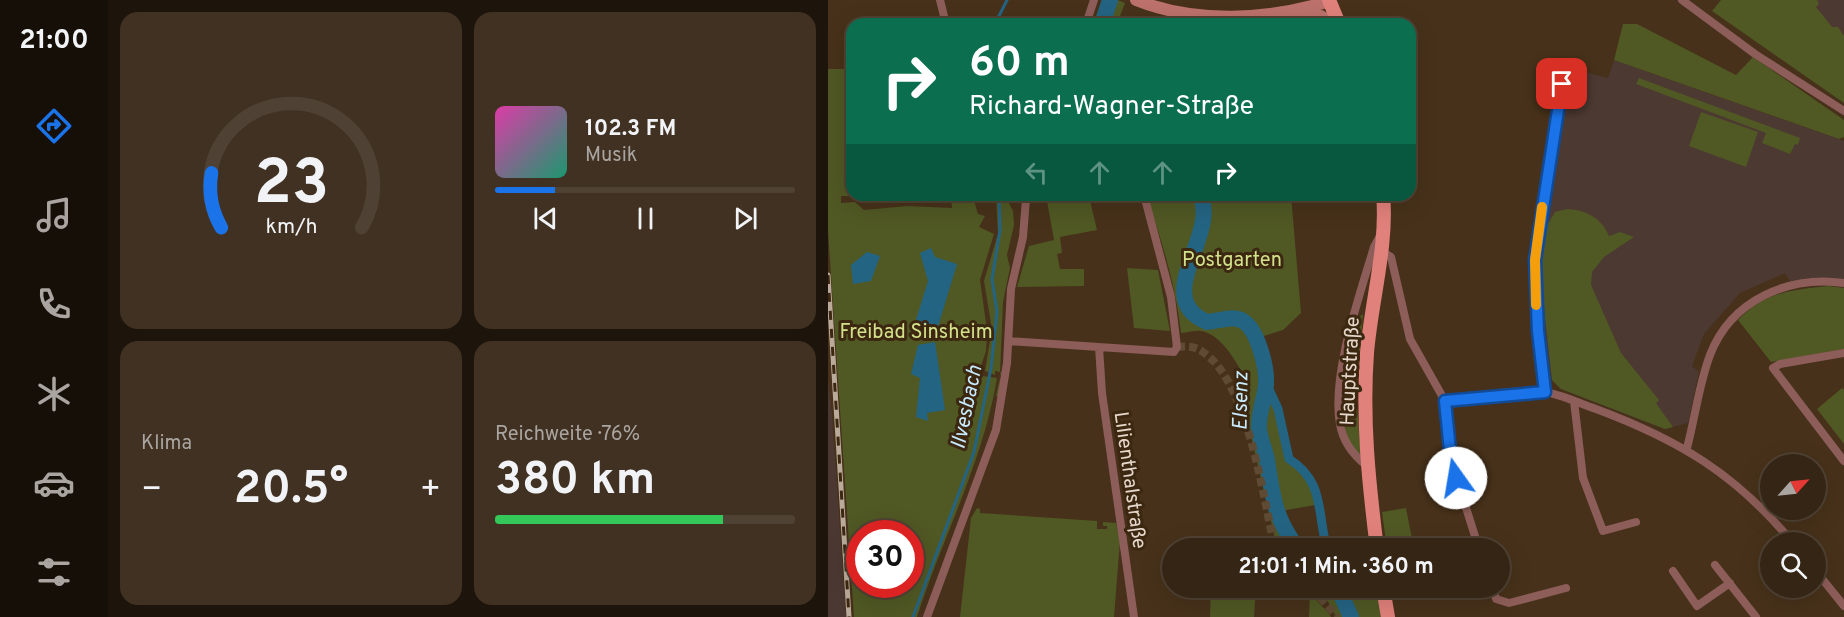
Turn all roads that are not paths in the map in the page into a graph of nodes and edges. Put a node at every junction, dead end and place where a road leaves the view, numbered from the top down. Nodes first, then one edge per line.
1 (940, 0) edge
2 (1094, 0) edge
3 (1136, 0) edge
4 (1682, 0) edge
5 (1330, 1) edge
6 (1293, 9) junction
7 (944, 18) edge
8 (1088, 18) edge
9 (1193, 18) edge
10 (1226, 18) edge
11 (1324, 18) edge
12 (1337, 18) edge
13 (1564, 68) dead end
14 (1844, 111) edge
15 (1022, 201) edge
16 (1146, 201) edge
17 (1383, 201) edge
18 (1384, 229) junction
19 (1381, 251) junction
20 (1844, 283) edge
21 (1008, 341) junction
22 (1099, 347) junction
23 (1844, 353) edge
24 (1545, 392) junction
25 (1445, 401) junction
26 (1574, 401) junction
27 (1687, 448) junction
28 (1843, 457) edge
29 (1367, 466) junction
30 (1636, 522) dead end
31 (1782, 532) edge
32 (1376, 538) edge
33 (1476, 538) edge
34 (1715, 565) dead end
35 (1673, 571) dead end
36 (1730, 583) junction
37 (1826, 584) edge
38 (1566, 588) dead end
39 (1385, 598) edge
40 (1496, 598) edge
41 (1844, 606) edge
42 (927, 617) edge
43 (1134, 617) edge
44 (1388, 617) edge
45 (1756, 617) edge

1 - 7 street
2 - 8 street
3 - 9 main road
4 - 14 street
5 - 6 main road
5 - 12 main road
6 - 10 main road
6 - 11 main road
13 - 24 street
15 - 21 street
16 - 22 street
17 - 18 main road, Hauptstraße
18 - 19 main road, Hauptstraße
18 - 29 street
19 - 25 street
19 - 29 main road, Hauptstraße
20 - 27 street
21 - 22 street
21 - 42 street
22 - 43 street, Lilienthalstraße
23 - 28 street
24 - 25 street
24 - 26 street
25 - 33 street
26 - 27 street
26 - 30 street
27 - 31 street
29 - 32 main road, Hauptstraße
34 - 36 street
35 - 36 street
36 - 45 street
37 - 41 street
38 - 40 street
39 - 44 main road

